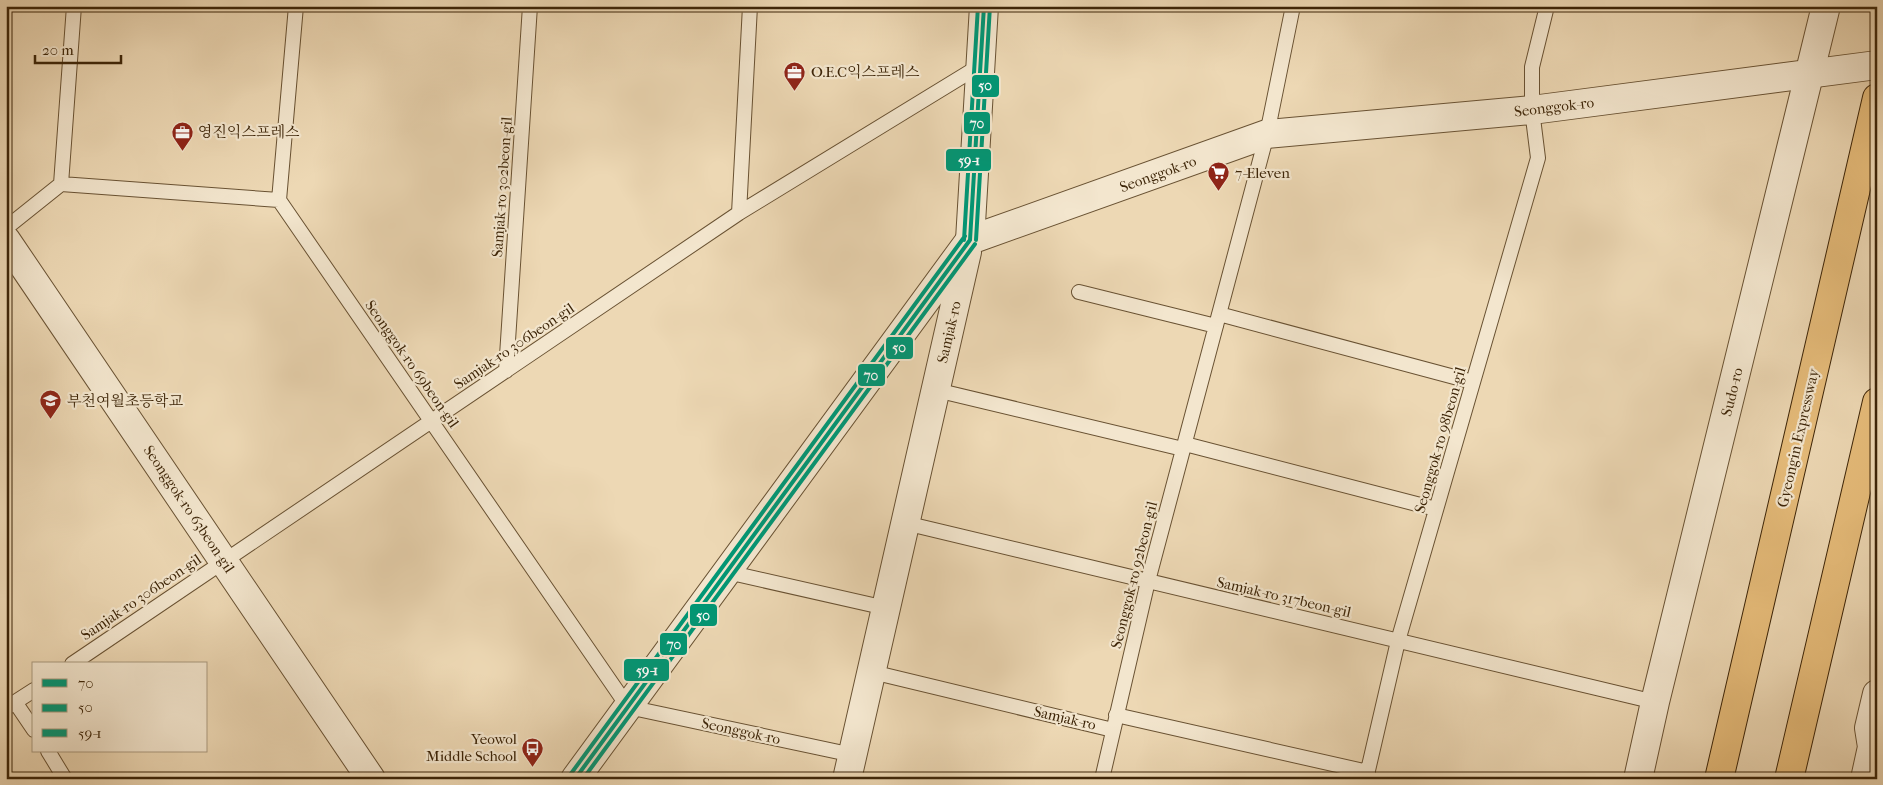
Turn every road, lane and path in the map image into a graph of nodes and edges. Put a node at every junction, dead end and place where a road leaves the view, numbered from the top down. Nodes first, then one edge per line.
1 (74, 6) edge
2 (296, 6) edge
3 (530, 6) edge
4 (750, 6) edge
5 (984, 6) edge
6 (1293, 6) edge
7 (1547, 6) edge
8 (1826, 6) edge
9 (981, 65) junction
10 (1877, 65) edge
11 (1811, 73) junction
12 (1877, 98) edge
13 (1532, 110) junction
14 (1267, 134) junction
15 (61, 184) junction
16 (279, 200) junction
17 (739, 212) junction
18 (6, 228) edge
19 (6, 240) edge
20 (970, 240) junction
21 (1079, 292) dead end
22 (1218, 320) junction
23 (506, 370) junction
24 (1473, 382) junction
25 (936, 390) junction
26 (1877, 402) edge
27 (431, 421) junction
28 (1184, 447) junction
29 (1436, 509) junction
30 (905, 523) junction
31 (224, 561) junction
32 (727, 572) junction
33 (1148, 581) junction
34 (886, 608) junction
35 (1398, 641) junction
36 (75, 662) edge
37 (872, 672) junction
38 (32, 691) edge
39 (1877, 694) edge
40 (1655, 702) junction
41 (11, 705) edge
42 (628, 707) junction
43 (1116, 715) junction
44 (32, 728) edge
45 (1113, 730) junction
46 (1875, 747) edge
47 (49, 752) edge
48 (850, 767) edge
49 (1367, 776) edge
50 (66, 779) edge
51 (371, 779) edge
52 (575, 779) edge
53 (1102, 779) edge
54 (1638, 779) edge
55 (1719, 779) edge
56 (1789, 779) edge
57 (1865, 779) edge

1 - 15 lane
2 - 16 lane
3 - 23 lane, Samjak-ro 302beon-gil
4 - 17 lane
5 - 9 street, Samjak-ro
6 - 14 lane, Seonggok-ro 92beon-gil
7 - 13 lane, Seonggok-ro 98beon-gil
8 - 11 street, Sudo-ro
9 - 17 lane, Samjak-ro 306beon-gil
9 - 20 street, Samjak-ro
10 - 11 street, Seonggok-ro
11 - 13 street, Seonggok-ro
11 - 40 street, Sudo-ro
12 - 55 highway, Gyeongin Expressway
13 - 14 street, Seonggok-ro
13 - 24 lane, Seonggok-ro 98beon-gil
14 - 20 street, Seonggok-ro
14 - 22 lane, Seonggok-ro 92beon-gil
15 - 16 lane
15 - 18 lane
16 - 27 lane, Seonggok-ro 69beon-gil
17 - 23 lane, Samjak-ro 306beon-gil
19 - 31 street, Seonggok-ro 63beon-gil
20 - 25 street, Samjak-ro
20 - 32 street
21 - 22 lane
22 - 24 lane
22 - 28 lane, Seonggok-ro 92beon-gil
23 - 27 lane, Samjak-ro 306beon-gil
24 - 29 lane, Seonggok-ro 98beon-gil
25 - 28 lane
25 - 30 street, Samjak-ro
26 - 56 highway
27 - 31 lane, Samjak-ro 306beon-gil
27 - 42 lane, Seonggok-ro 69beon-gil
28 - 29 lane
28 - 33 lane, Seonggok-ro 92beon-gil
29 - 35 lane, Seonggok-ro 98beon-gil
30 - 33 lane, Samjak-ro 317beon-gil
30 - 34 street, Samjak-ro
31 - 36 lane, Samjak-ro 306beon-gil
31 - 51 street, Seonggok-ro 63beon-gil
32 - 34 lane
32 - 42 street
33 - 35 lane, Samjak-ro 317beon-gil
33 - 43 lane, Seonggok-ro 92beon-gil
34 - 37 street, Samjak-ro
35 - 40 lane, Samjak-ro 317beon-gil
35 - 49 lane, Seonggok-ro 98beon-gil
37 - 45 lane, Samjak-ro
37 - 48 street, Samjak-ro
38 - 41 lane
39 - 46 street
40 - 54 street, Sudo-ro
41 - 44 lane
42 - 48 lane, Seonggok-ro
42 - 52 street
43 - 45 lane, Seonggok-ro 92beon-gil
43 - 49 lane
45 - 53 lane, Seonggok-ro 92beon-gil
46 - 57 street
47 - 50 lane

